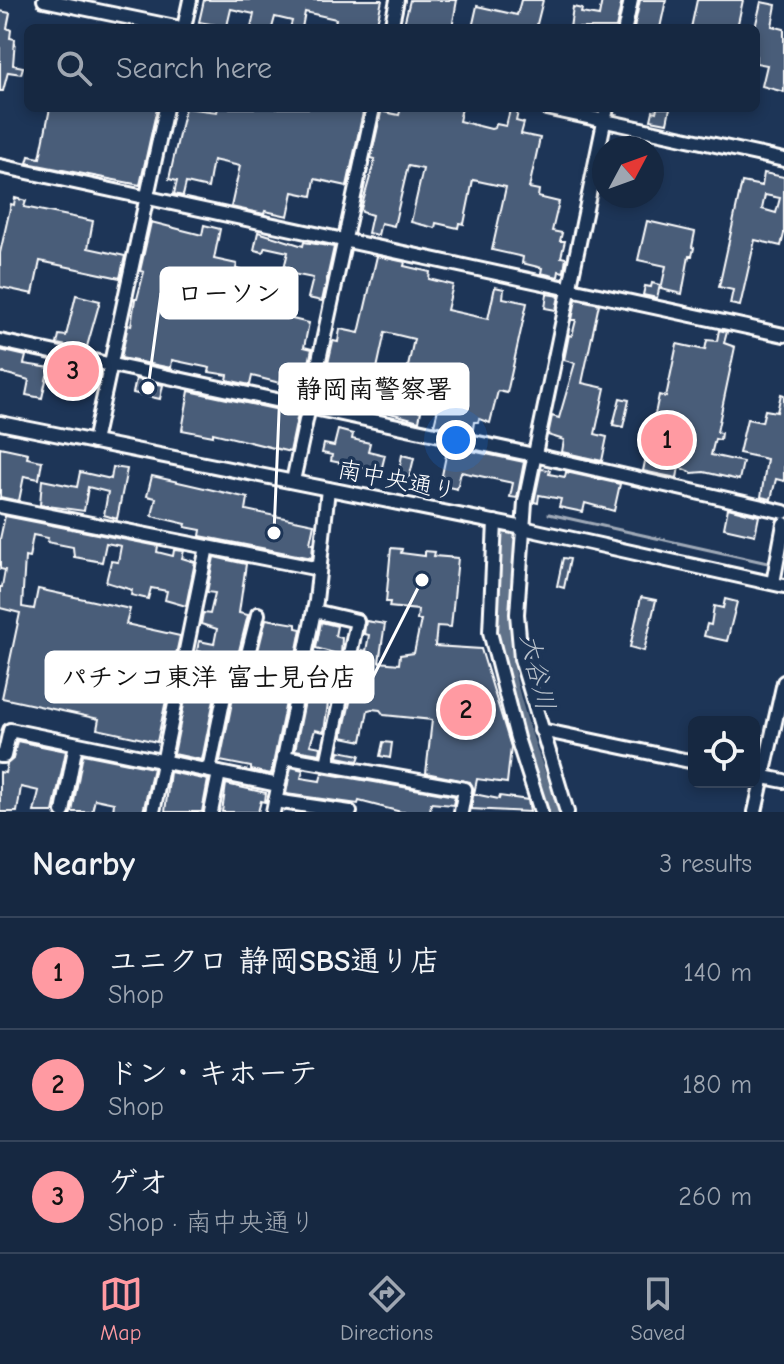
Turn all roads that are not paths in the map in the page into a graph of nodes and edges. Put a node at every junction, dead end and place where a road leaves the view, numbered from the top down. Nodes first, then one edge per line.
1 (44, 0) edge
2 (190, 0) edge
3 (397, 0) edge
4 (631, 0) edge
5 (162, 24) edge
6 (183, 24) edge
7 (392, 24) edge
8 (626, 24) edge
9 (165, 112) edge
10 (372, 112) edge
11 (586, 112) edge
12 (606, 114) edge
13 (784, 160) edge
14 (0, 166) edge
15 (147, 197) junction
16 (345, 240) junction
17 (568, 290) junction
18 (784, 335) edge
19 (0, 341) edge
20 (111, 365) junction
21 (309, 408) junction
22 (0, 423) edge
23 (94, 442) junction
24 (534, 455) junction
25 (293, 481) junction
26 (328, 489) junction
27 (0, 506) edge
28 (784, 512) edge
29 (495, 522) junction
30 (784, 524) edge
31 (523, 528) junction
32 (207, 547) junction
33 (319, 569) junction
34 (778, 584) edge
35 (314, 611) junction
36 (258, 614) dead end
37 (185, 658) junction
38 (304, 659) junction
39 (230, 667) junction
40 (347, 669) junction
41 (244, 670) junction
42 (300, 681) junction
43 (784, 682) edge
44 (541, 730) junction
45 (76, 744) junction
46 (0, 756) edge
47 (284, 757) junction
48 (688, 761) edge
49 (164, 762) junction
50 (327, 764) junction
51 (760, 769) edge
52 (214, 772) junction
53 (760, 776) edge
54 (784, 781) edge
55 (278, 785) junction
56 (757, 788) edge
57 (274, 806) edge
58 (63, 812) edge
59 (153, 812) edge
60 (211, 812) edge
61 (350, 812) edge
62 (461, 812) edge
63 (541, 812) edge
64 (567, 812) edge
65 (755, 812) edge

1 - 5 street
2 - 6 street
3 - 7 street
4 - 8 street
9 - 15 street
10 - 16 street
11 - 12 street
12 - 13 street
12 - 17 street
14 - 15 street
15 - 16 street
15 - 20 street
16 - 17 street
16 - 21 street
17 - 18 street
17 - 24 street
19 - 20 street
20 - 21 street
20 - 23 street
21 - 24 street
21 - 25 street
22 - 23 street, 南中央通り
23 - 25 street, 南中央通り
24 - 28 street
24 - 31 street
25 - 26 street, 南中央通り
26 - 29 street, 南中央通り
26 - 33 street
27 - 32 street
29 - 31 street, 南中央通り
29 - 63 street
30 - 34 street
31 - 34 street, 南中央通り
31 - 44 street
32 - 33 street
32 - 37 street
33 - 35 street
35 - 38 street
35 - 40 street
36 - 41 street
37 - 39 street
37 - 49 street
38 - 40 street
38 - 42 street
39 - 41 street
39 - 52 street
40 - 50 street
41 - 42 street
42 - 47 street
43 - 51 street
44 - 48 street
44 - 64 street
45 - 46 street
45 - 49 street
45 - 58 street
47 - 50 street
47 - 55 street
49 - 52 street
49 - 59 street
50 - 62 street
52 - 55 street
52 - 60 street
53 - 54 street
55 - 57 street
56 - 65 street
57 - 61 street

